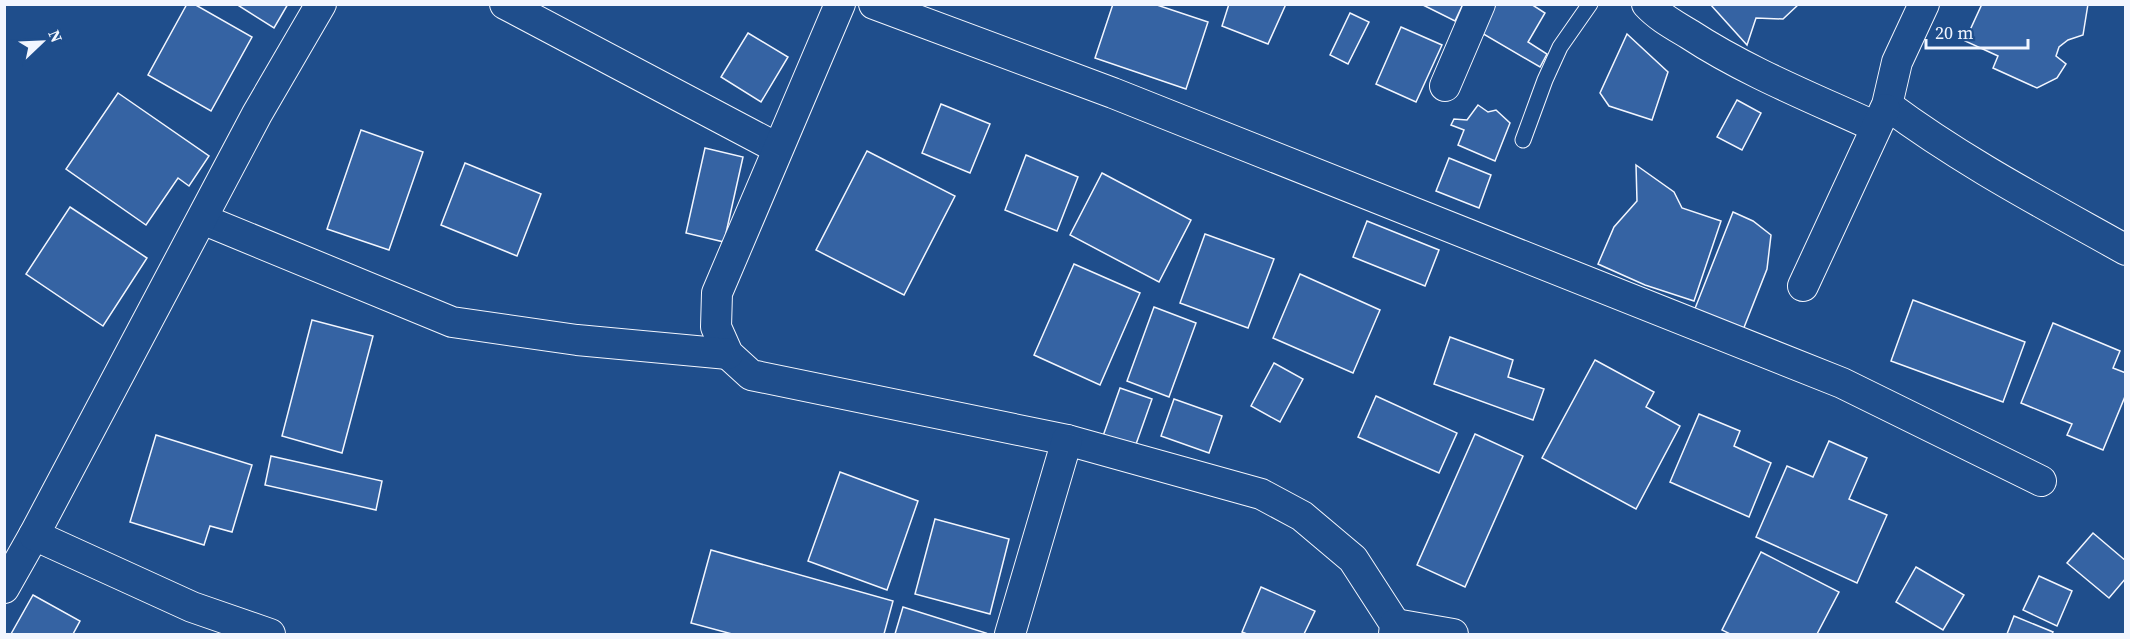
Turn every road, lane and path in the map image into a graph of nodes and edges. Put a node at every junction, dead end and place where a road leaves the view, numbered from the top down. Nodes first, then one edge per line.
1 (321, 4) edge
2 (505, 4) edge
3 (840, 4) edge
4 (874, 4) edge
5 (1480, 4) edge
6 (1590, 4) edge
7 (1647, 4) edge
8 (1924, 4) edge
9 (1445, 86) dead end
10 (1882, 116) junction
11 (1523, 140) dead end
12 (777, 148) junction
13 (202, 219) junction
14 (2126, 250) edge
15 (1803, 286) dead end
16 (728, 354) junction
17 (1067, 440) junction
18 (2041, 481) dead end
19 (34, 536) junction
20 (4, 588) edge
21 (1395, 629) edge
22 (270, 634) edge
23 (1010, 634) edge
24 (1453, 634) edge

1 - 13 street
2 - 12 street
3 - 12 street
4 - 18 street
5 - 9 street
6 - 11 lane
7 - 10 street
8 - 10 street
10 - 14 street
10 - 15 street
12 - 16 street
13 - 16 street
13 - 19 street
16 - 17 street
17 - 21 street
17 - 23 street
19 - 20 street
19 - 22 street
21 - 24 street

